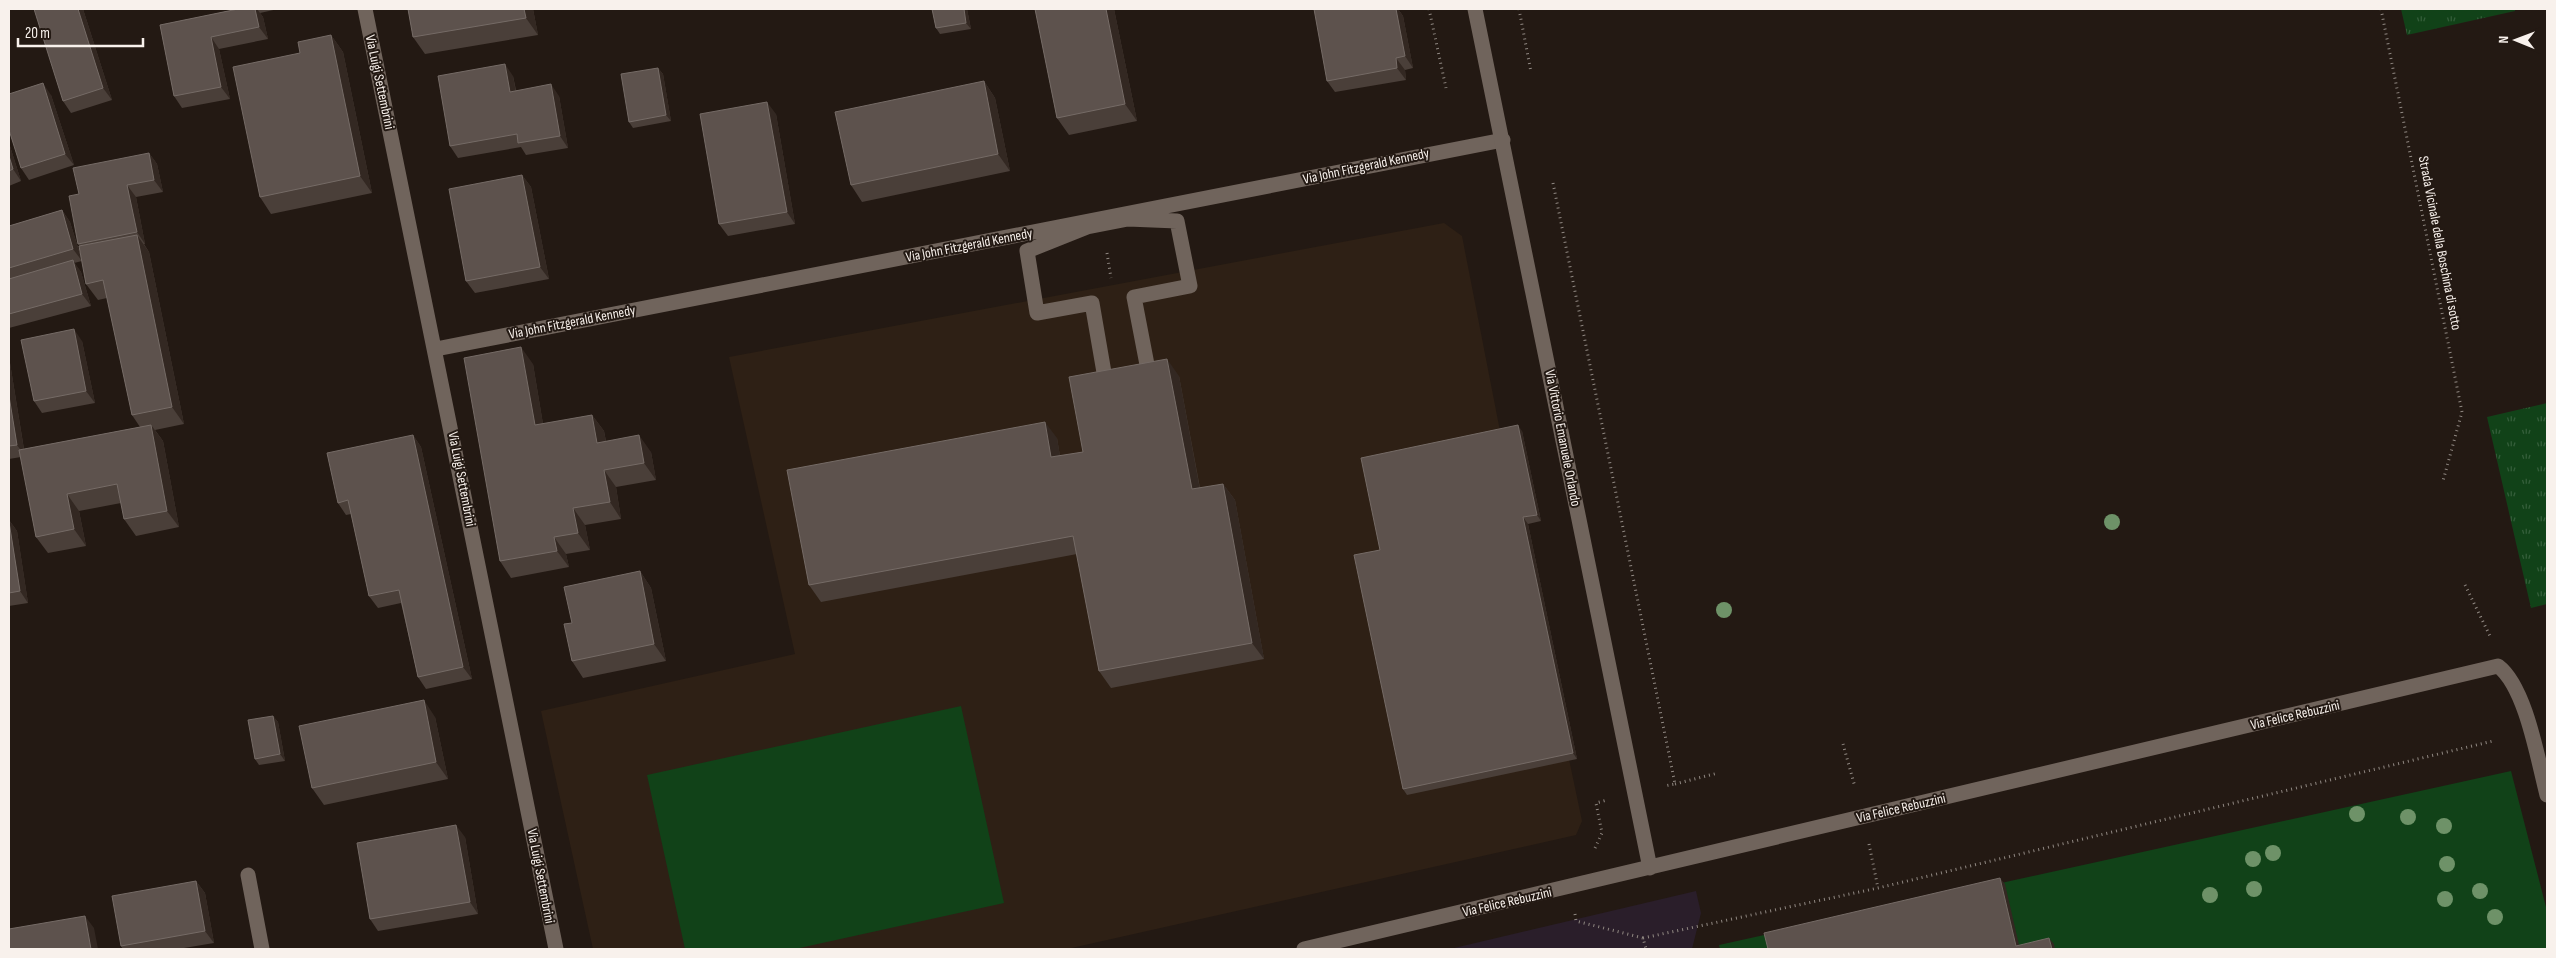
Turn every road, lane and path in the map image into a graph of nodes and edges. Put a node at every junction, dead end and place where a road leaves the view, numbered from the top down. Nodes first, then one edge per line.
1 (365, 9) edge
2 (1429, 9) edge
3 (1475, 9) edge
4 (1519, 9) edge
5 (2381, 9) edge
6 (1531, 72) dead end
7 (1446, 88) dead end
8 (1503, 140) junction
9 (436, 349) junction
10 (1149, 375) joint
11 (2443, 481) dead end
12 (2465, 585) dead end
13 (2498, 666) junction
14 (2493, 741) dead end
15 (1718, 773) dead end
16 (1675, 784) dead end
17 (2547, 795) edge
18 (1650, 868) junction
19 (248, 875) dead end
20 (1644, 938) dead end
21 (262, 949) edge
22 (556, 949) edge
23 (1304, 949) edge

1 - 9 street, Via Luigi Settembrini
2 - 7 path
3 - 8 street, Via Vittorio Emanuele Orlando
4 - 6 path
5 - 11 path, Strada Vicinale della Boschina di sotto
8 - 9 street, Via John Fitzgerald Kennedy
8 - 18 street, Via Vittorio Emanuele Orlando
9 - 22 street, Via Luigi Settembrini
10 - 10 street
12 - 13 path
13 - 17 street
13 - 18 street, Via Felice Rebuzzini
14 - 20 path
15 - 16 path
18 - 23 street, Via Felice Rebuzzini
19 - 21 street

